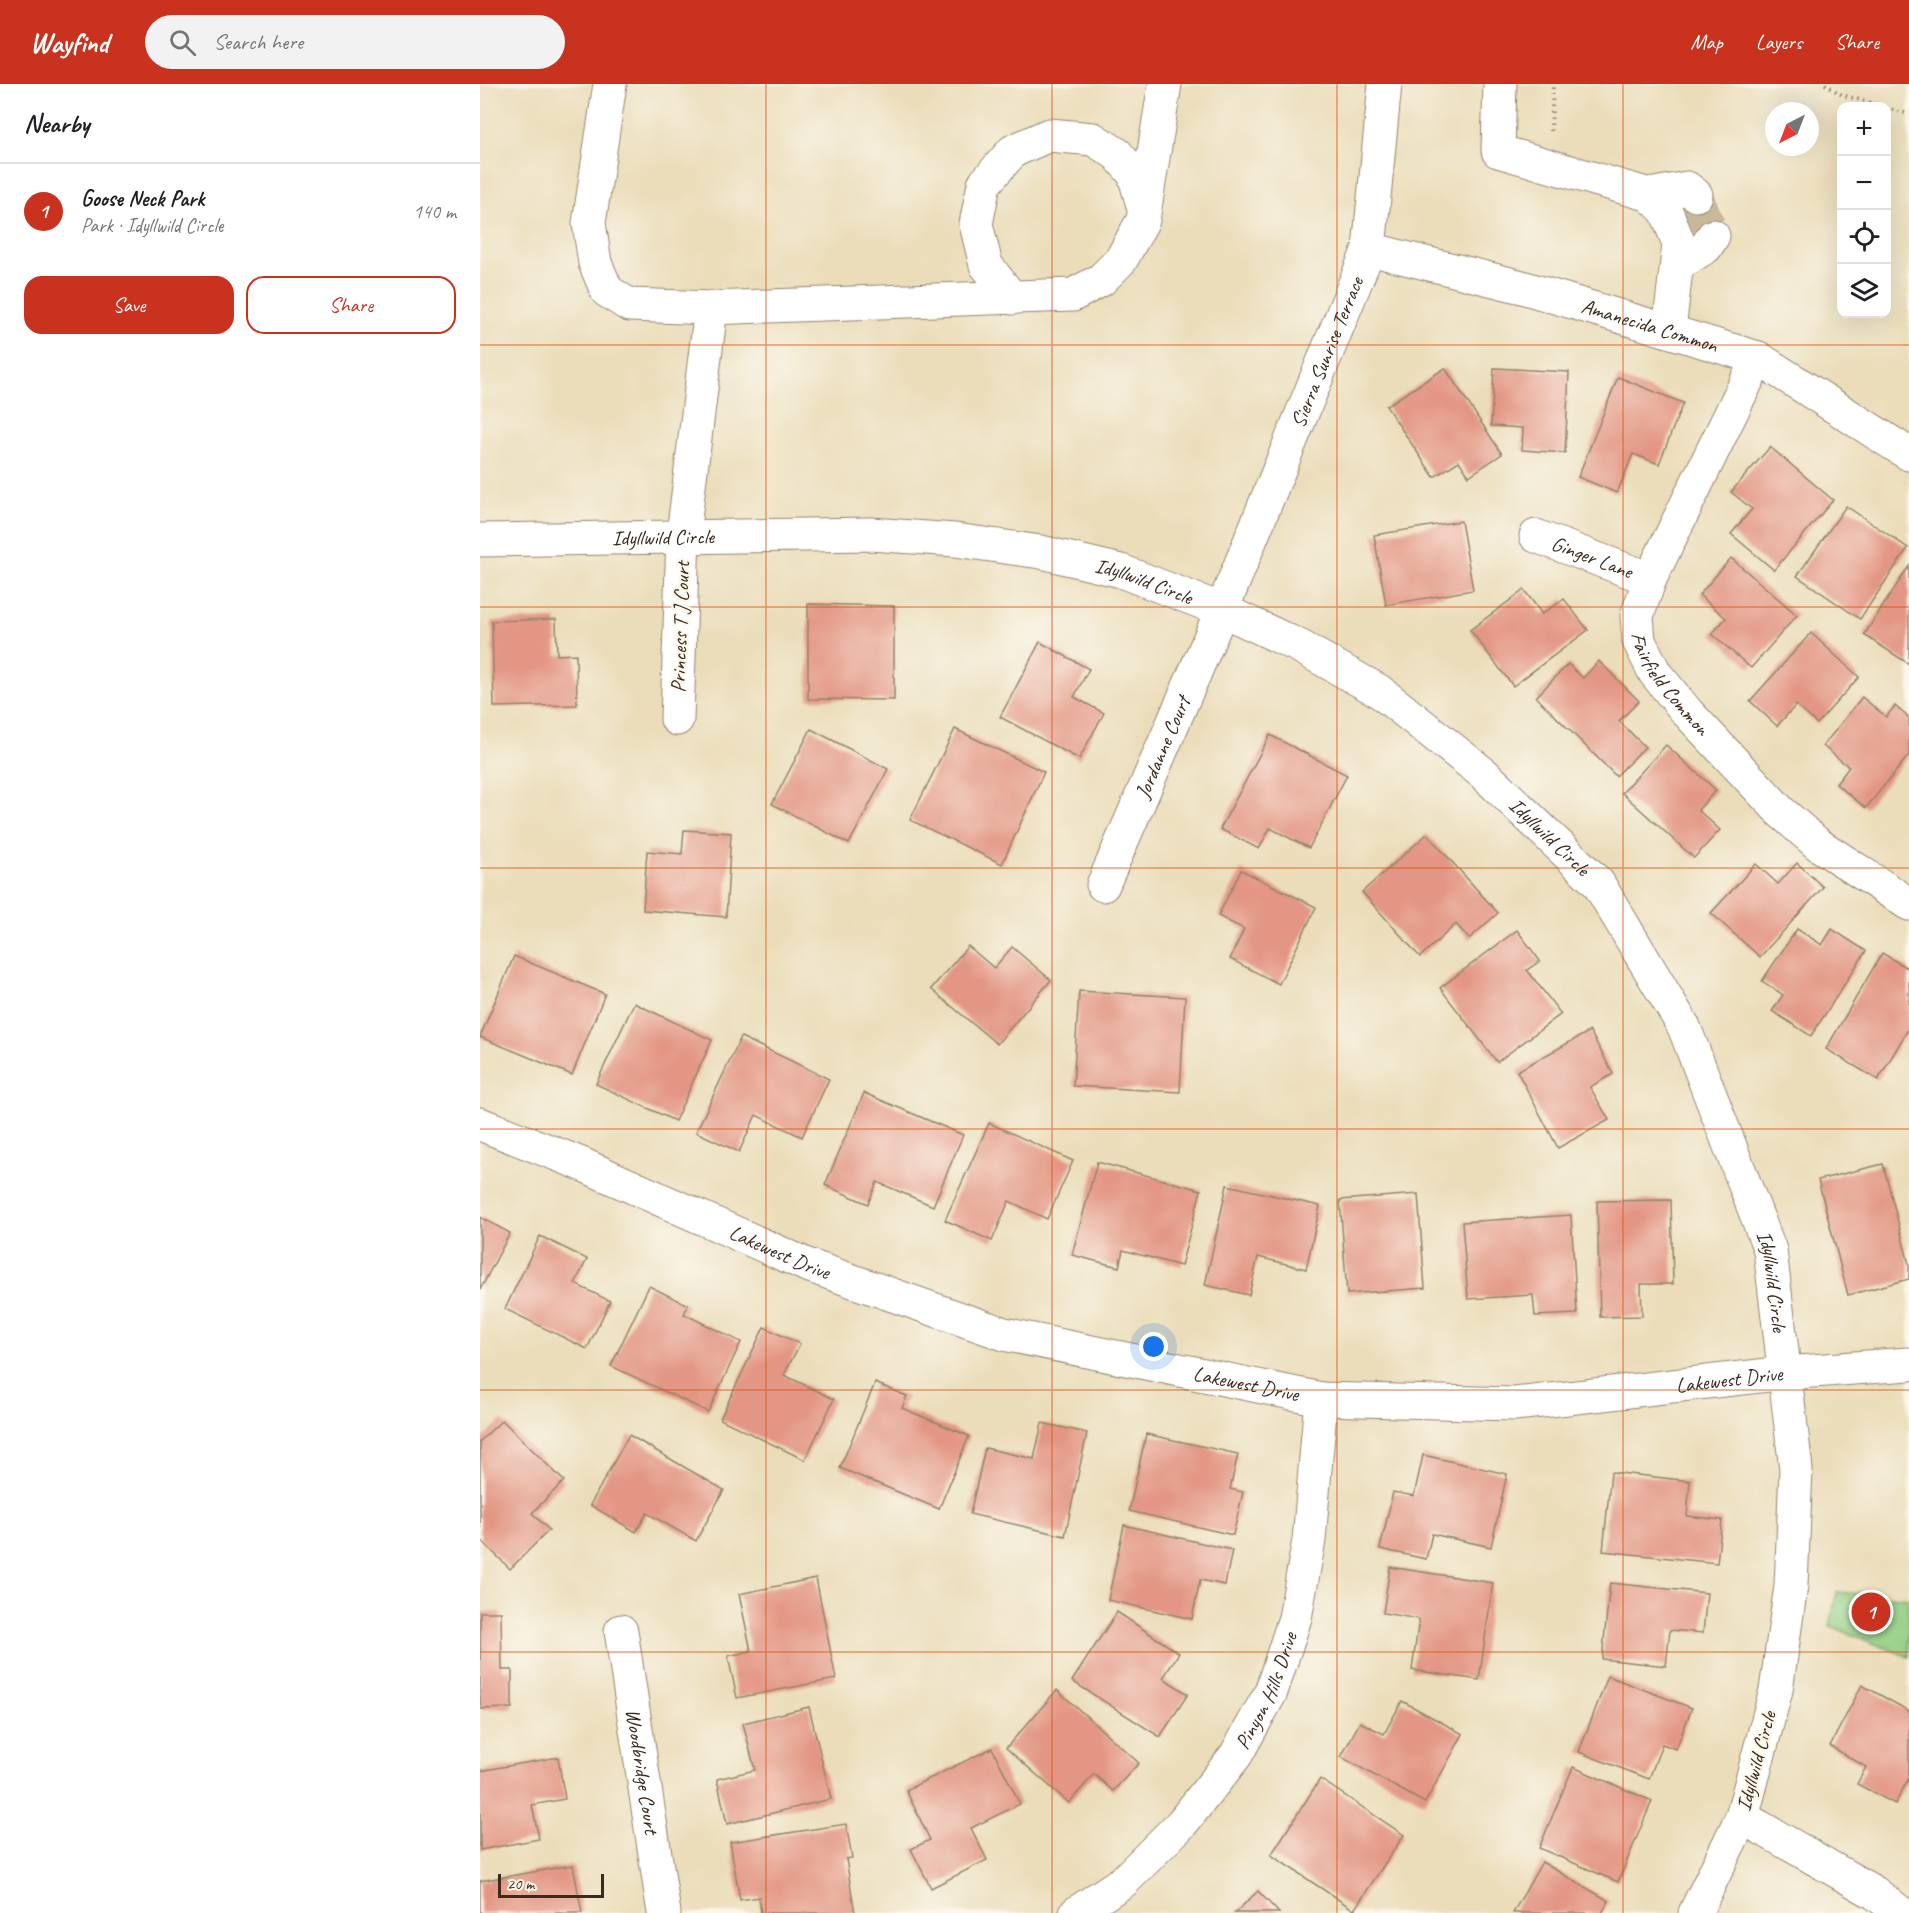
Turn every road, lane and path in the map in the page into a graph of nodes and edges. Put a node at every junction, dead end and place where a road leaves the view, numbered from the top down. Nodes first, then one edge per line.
1 (610, 84) edge
2 (1165, 84) edge
3 (1385, 84) edge
4 (1500, 84) edge
5 (1825, 84) edge
6 (1867, 102) edge
7 (1891, 109) edge
8 (1909, 114) edge
9 (1650, 195) junction
10 (1696, 195) dead end
11 (1144, 210) junction
12 (1713, 236) dead end
13 (1369, 249) junction
14 (1677, 265) junction
15 (1012, 298) junction
16 (711, 308) junction
17 (1669, 330) junction
18 (1758, 358) junction
19 (1909, 454) edge
20 (683, 535) junction
21 (1536, 536) dead end
22 (480, 540) edge
23 (1650, 579) junction
24 (1222, 610) junction
25 (677, 719) dead end
26 (1103, 885) dead end
27 (1909, 904) edge
28 (480, 1124) edge
29 (1909, 1364) edge
30 (1785, 1373) junction
31 (1321, 1399) junction
32 (621, 1631) dead end
33 (1742, 1817) junction
34 (664, 1913) edge
35 (1077, 1913) edge
36 (1695, 1913) edge
37 (1901, 1913) edge

1 - 16 street
2 - 11 street
3 - 13 street, Sierra Sunrise Terrace
4 - 9 street
5 - 6 path
7 - 8 path
9 - 10 street
9 - 14 street
11 - 15 street
11 - 15 street
12 - 14 street
13 - 17 street, Amanecida Common
13 - 24 street, Sierra Sunrise Terrace
14 - 17 street
15 - 16 street
16 - 20 street, Princess T J Court
17 - 18 street, Amanecida Common
18 - 19 street, Amanecida Common
18 - 23 street, Fairfield Common
20 - 22 street, Idyllwild Circle
20 - 24 street, Idyllwild Circle
20 - 25 street, Princess T J Court
21 - 23 street, Ginger Lane
23 - 27 street, Fairfield Common
24 - 26 street, Jordanne Court
24 - 30 street, Idyllwild Circle
28 - 31 street, Lakewest Drive
29 - 30 street, Lakewest Drive
30 - 31 street, Lakewest Drive
30 - 33 street, Idyllwild Circle
31 - 35 street, Pinyon Hills Drive
32 - 34 street, Woodbridge Court
33 - 36 street, Idyllwild Circle
33 - 37 street

